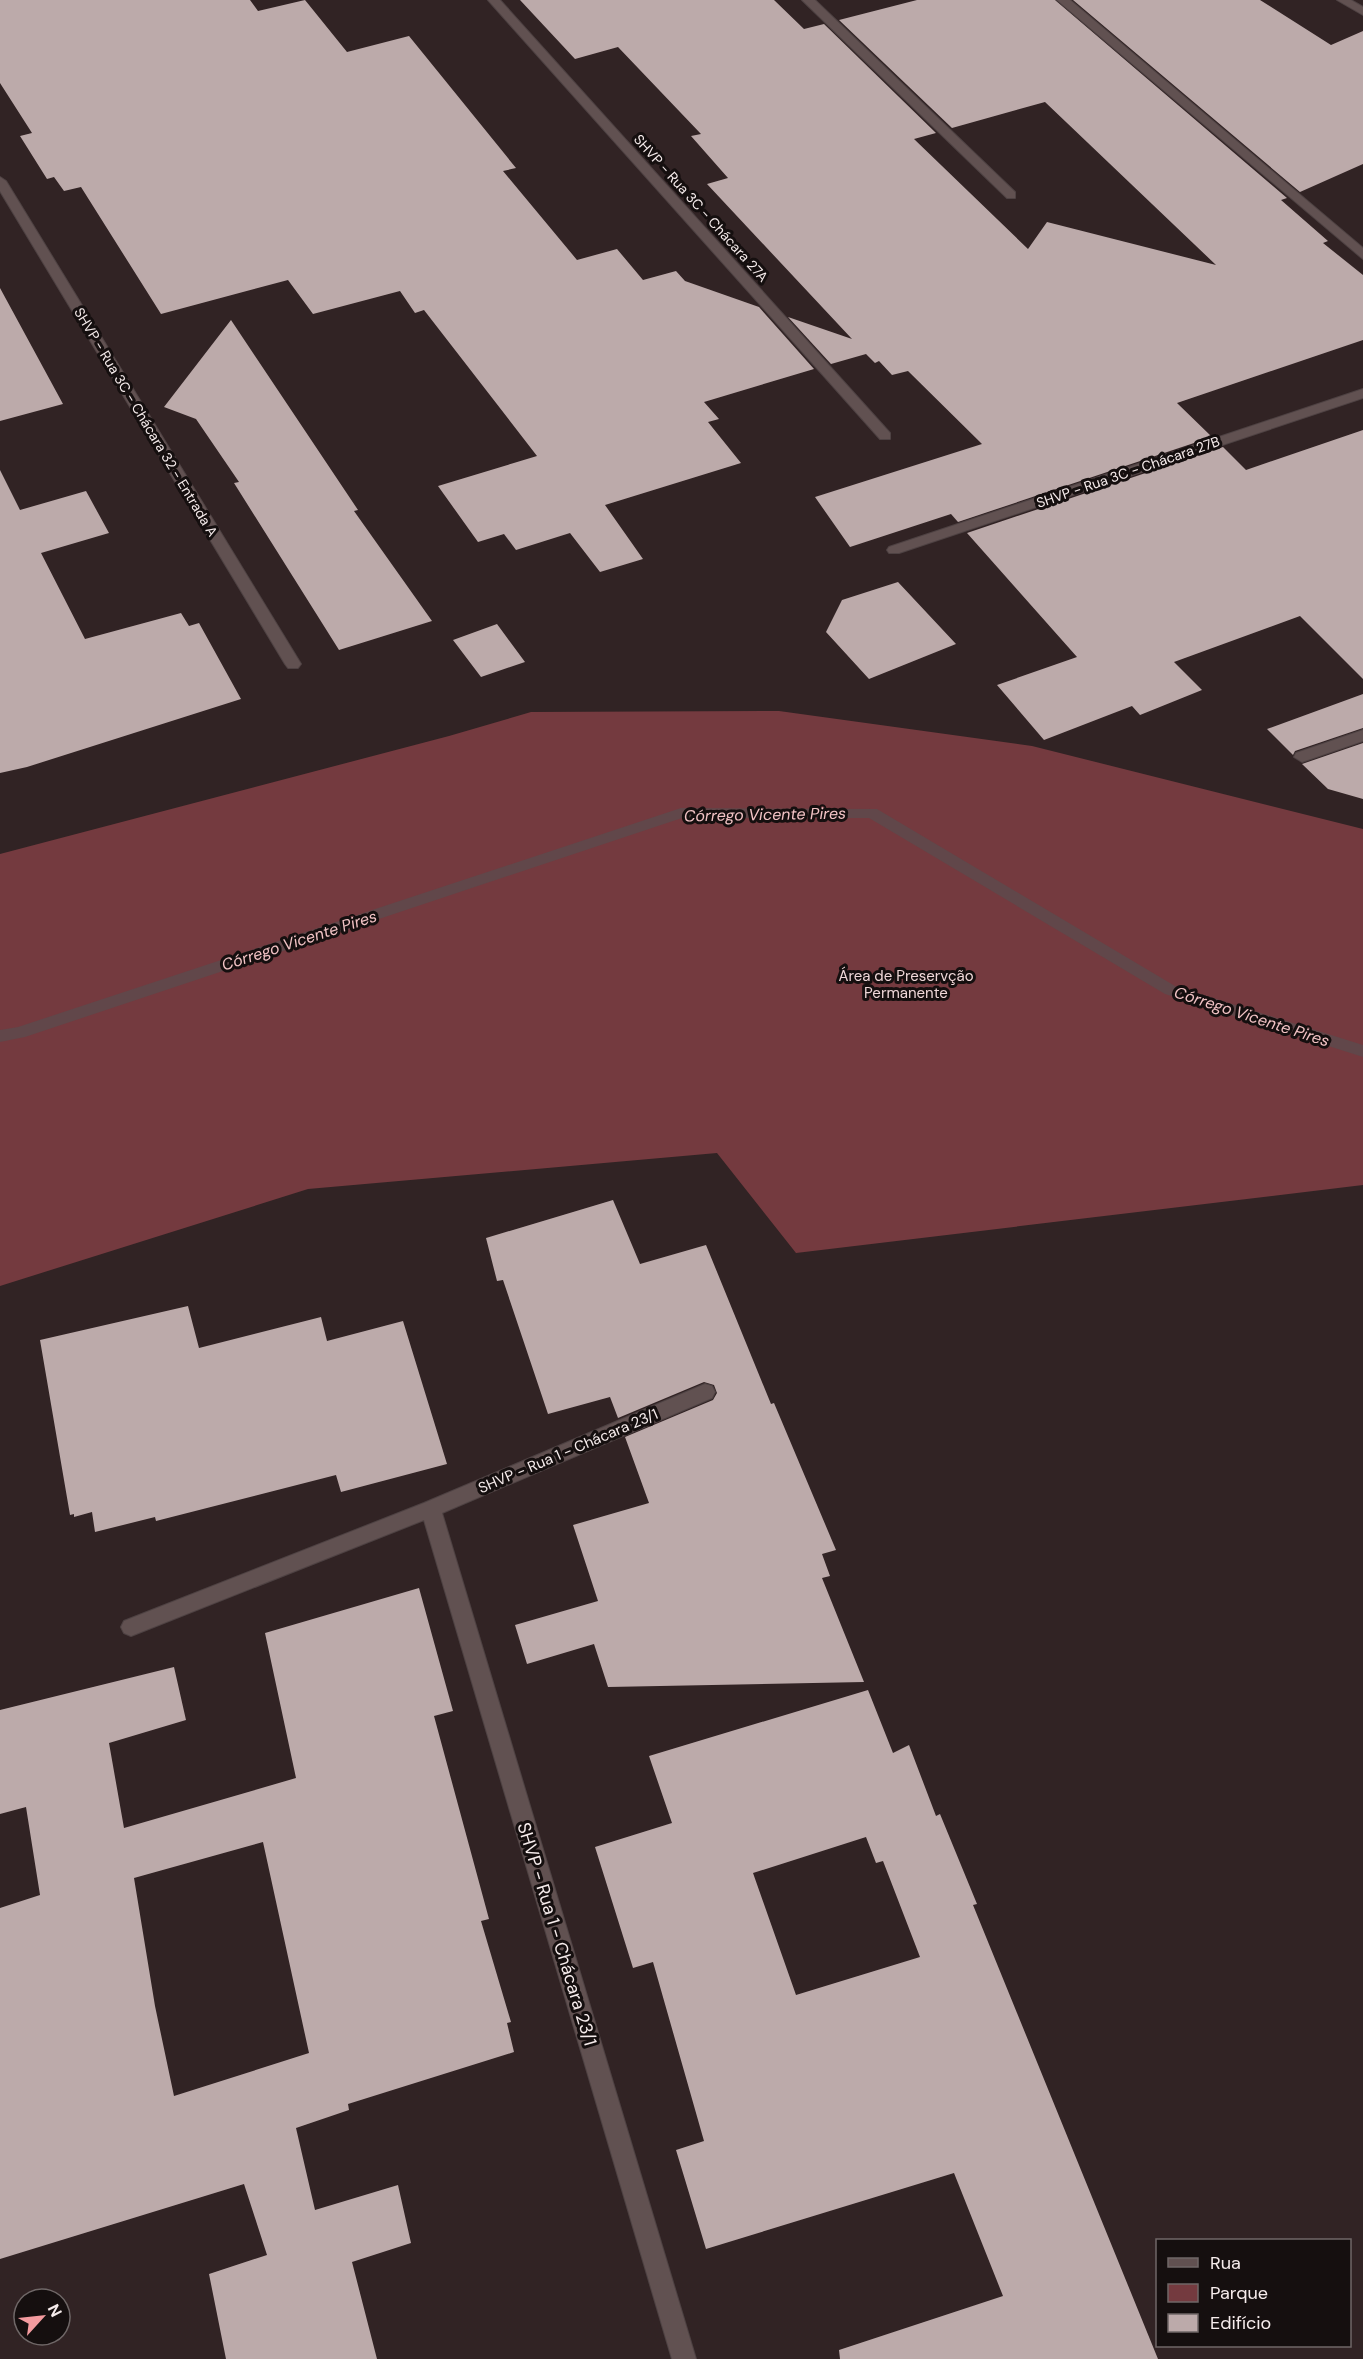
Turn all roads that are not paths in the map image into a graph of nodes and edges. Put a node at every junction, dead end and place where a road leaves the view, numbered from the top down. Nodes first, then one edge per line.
1 (494, 0) edge
2 (808, 0) edge
3 (1063, 0) edge
4 (1343, 0) edge
5 (1363, 12) edge
6 (0, 181) edge
7 (1011, 195) dead end
8 (1363, 255) edge
9 (1363, 393) edge
10 (885, 436) dead end
11 (894, 550) dead end
12 (293, 664) dead end
13 (1363, 735) edge
14 (1302, 757) dead end
15 (705, 1392) dead end
16 (431, 1509) junction
17 (131, 1627) dead end
18 (684, 2359) edge

1 - 10 street, SHVP - Rua 3C - Chácara 27A
2 - 7 street
3 - 8 street
4 - 5 street
6 - 12 street, SHVP - Rua 3C - Chácara 32 - Entrada A
9 - 11 street, SHVP - Rua 3C - Chácara 27B
13 - 14 street
15 - 16 street, SHVP - Rua 1 - Chácara 23/1
16 - 17 street, SHVP - Rua 1 - Chácara 23/1
16 - 18 street, SHVP - Rua 1 - Chácara 23/1

